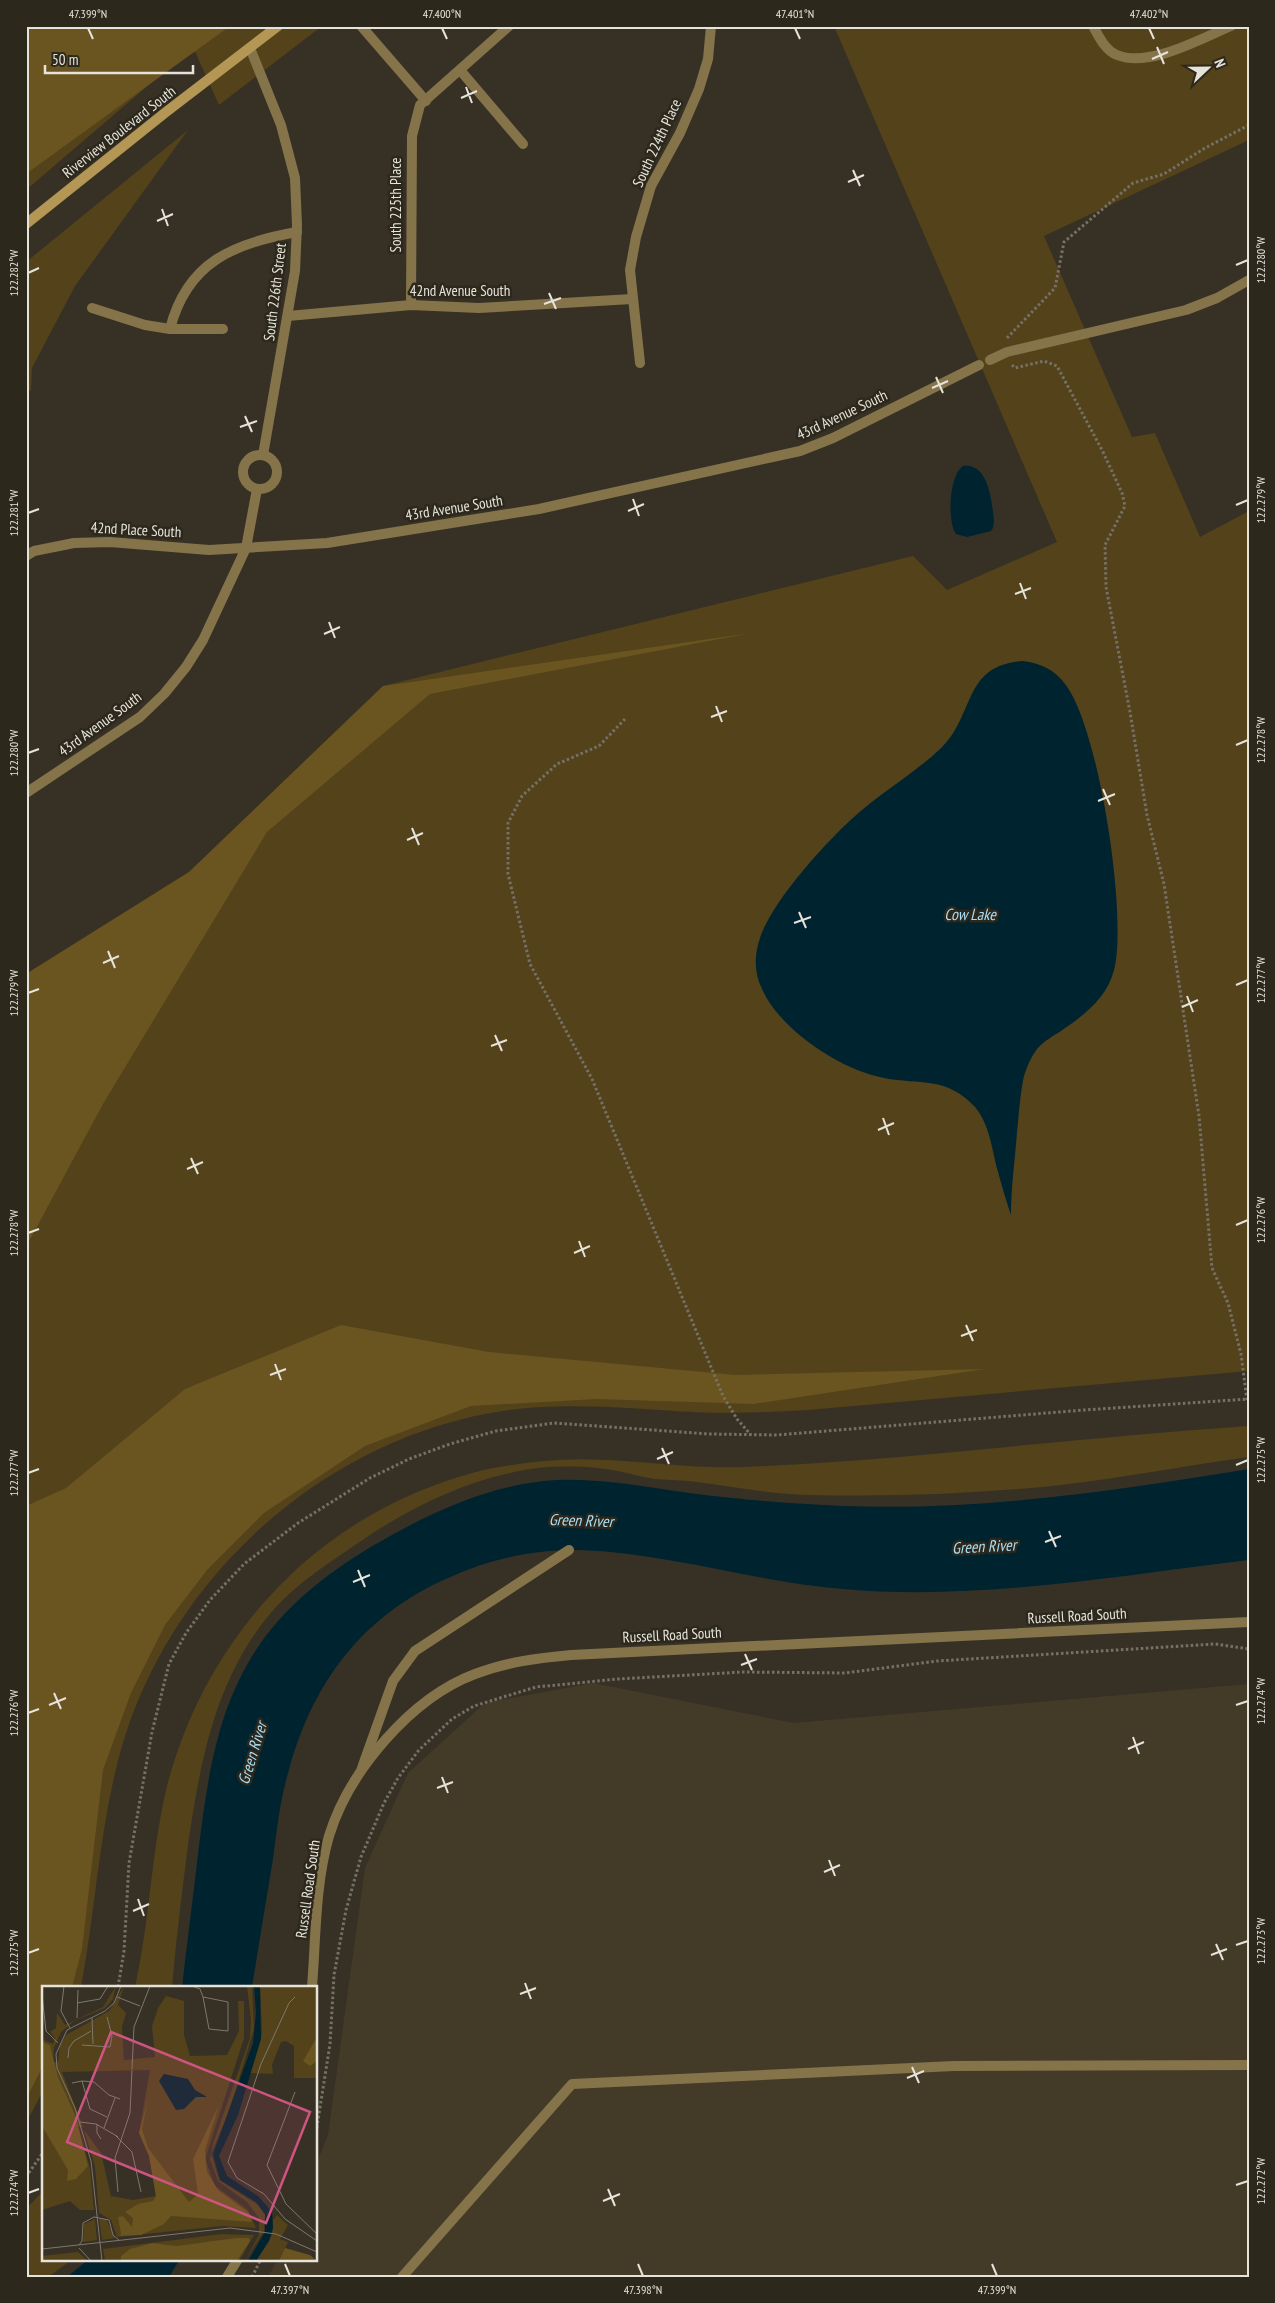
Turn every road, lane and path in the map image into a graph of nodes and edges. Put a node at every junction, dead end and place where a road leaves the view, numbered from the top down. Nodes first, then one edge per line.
1 (278, 26) edge
2 (509, 26) edge
3 (711, 26) edge
4 (1094, 26) edge
5 (1230, 26) edge
6 (362, 27) edge
7 (250, 48) junction
8 (460, 70) junction
9 (423, 103) junction
10 (1249, 126) edge
11 (523, 144) dead end
12 (26, 224) edge
13 (297, 232) junction
14 (1249, 280) edge
15 (632, 299) junction
16 (411, 305) junction
17 (92, 308) dead end
18 (288, 316) junction
19 (170, 329) junction
20 (223, 329) dead end
21 (1005, 342) dead end
22 (990, 360) dead end
23 (640, 363) dead end
24 (1009, 363) dead end
25 (979, 365) dead end
26 (263, 455) junction
27 (257, 488) junction
28 (246, 548) junction
29 (26, 556) edge
30 (625, 719) dead end
31 (26, 793) edge
32 (1246, 1400) dead end
33 (751, 1435) dead end
34 (569, 1550) dead end
35 (1249, 1622) edge
36 (1249, 1649) edge
37 (359, 1775) junction
38 (312, 1986) edge
39 (1249, 2065) edge
40 (318, 2120) edge
41 (42, 2154) edge
42 (26, 2177) edge
43 (237, 2260) edge
44 (260, 2260) edge
45 (227, 2277) edge
46 (252, 2277) edge
47 (402, 2277) edge

1 - 7 street, Riverview Boulevard South
2 - 8 street
3 - 15 street, South 224th Place
4 - 5 street
6 - 9 street
7 - 12 street, Riverview Boulevard South
7 - 13 street, South 226th Street
8 - 9 street
8 - 11 street
9 - 16 street, South 225th Place
10 - 21 path
13 - 18 street, South 226th Street
13 - 19 street
14 - 22 street
15 - 16 street, 42nd Avenue South
15 - 23 street, South 224th Place
16 - 18 street, 42nd Avenue South
17 - 19 street
18 - 26 street, South 226th Street
19 - 20 street
24 - 32 path
25 - 28 street, 43rd Avenue South
26 - 27 street
26 - 27 street
27 - 28 street
28 - 29 street, 42nd Place South
28 - 31 street, 43rd Avenue South
30 - 33 path
34 - 37 street
35 - 37 street, Russell Road South
36 - 40 path
37 - 38 street, Russell Road South
39 - 47 street
41 - 42 path
43 - 45 street
44 - 46 path

